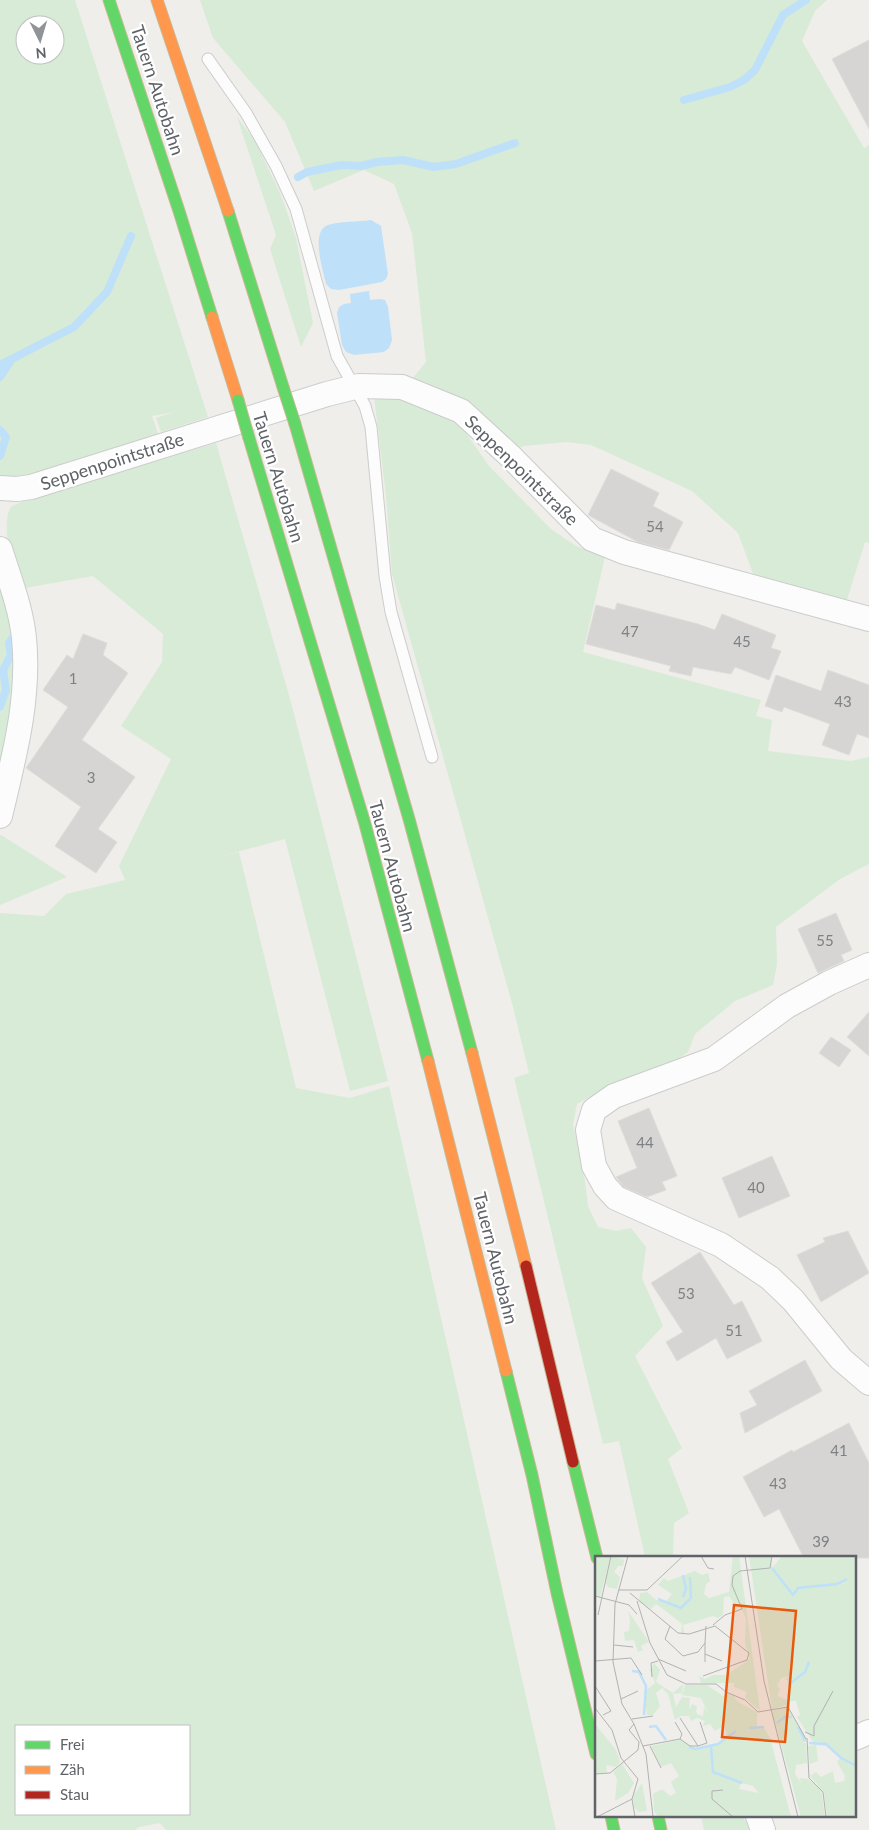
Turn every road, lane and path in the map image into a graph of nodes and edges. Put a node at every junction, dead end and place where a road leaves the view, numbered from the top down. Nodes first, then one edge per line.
1 (109, 0) edge
2 (158, 0) edge
3 (208, 59) dead end
4 (355, 388) junction
5 (0, 488) edge
6 (0, 549) edge
7 (869, 619) edge
8 (432, 757) dead end
9 (0, 816) edge
10 (869, 965) edge
11 (869, 1384) edge
12 (597, 1556) edge
13 (869, 1732) edge
14 (856, 1738) edge
15 (595, 1750) edge
16 (759, 1818) edge
17 (763, 1830) edge

1 - 15 highway, Tauern Autobahn, bridge
2 - 12 highway, Tauern Autobahn, bridge
3 - 4 lane
4 - 5 street, Seppenpointstraße
4 - 7 street, Seppenpointstraße
4 - 8 lane
6 - 9 street
10 - 11 street
13 - 14 street
16 - 17 street

